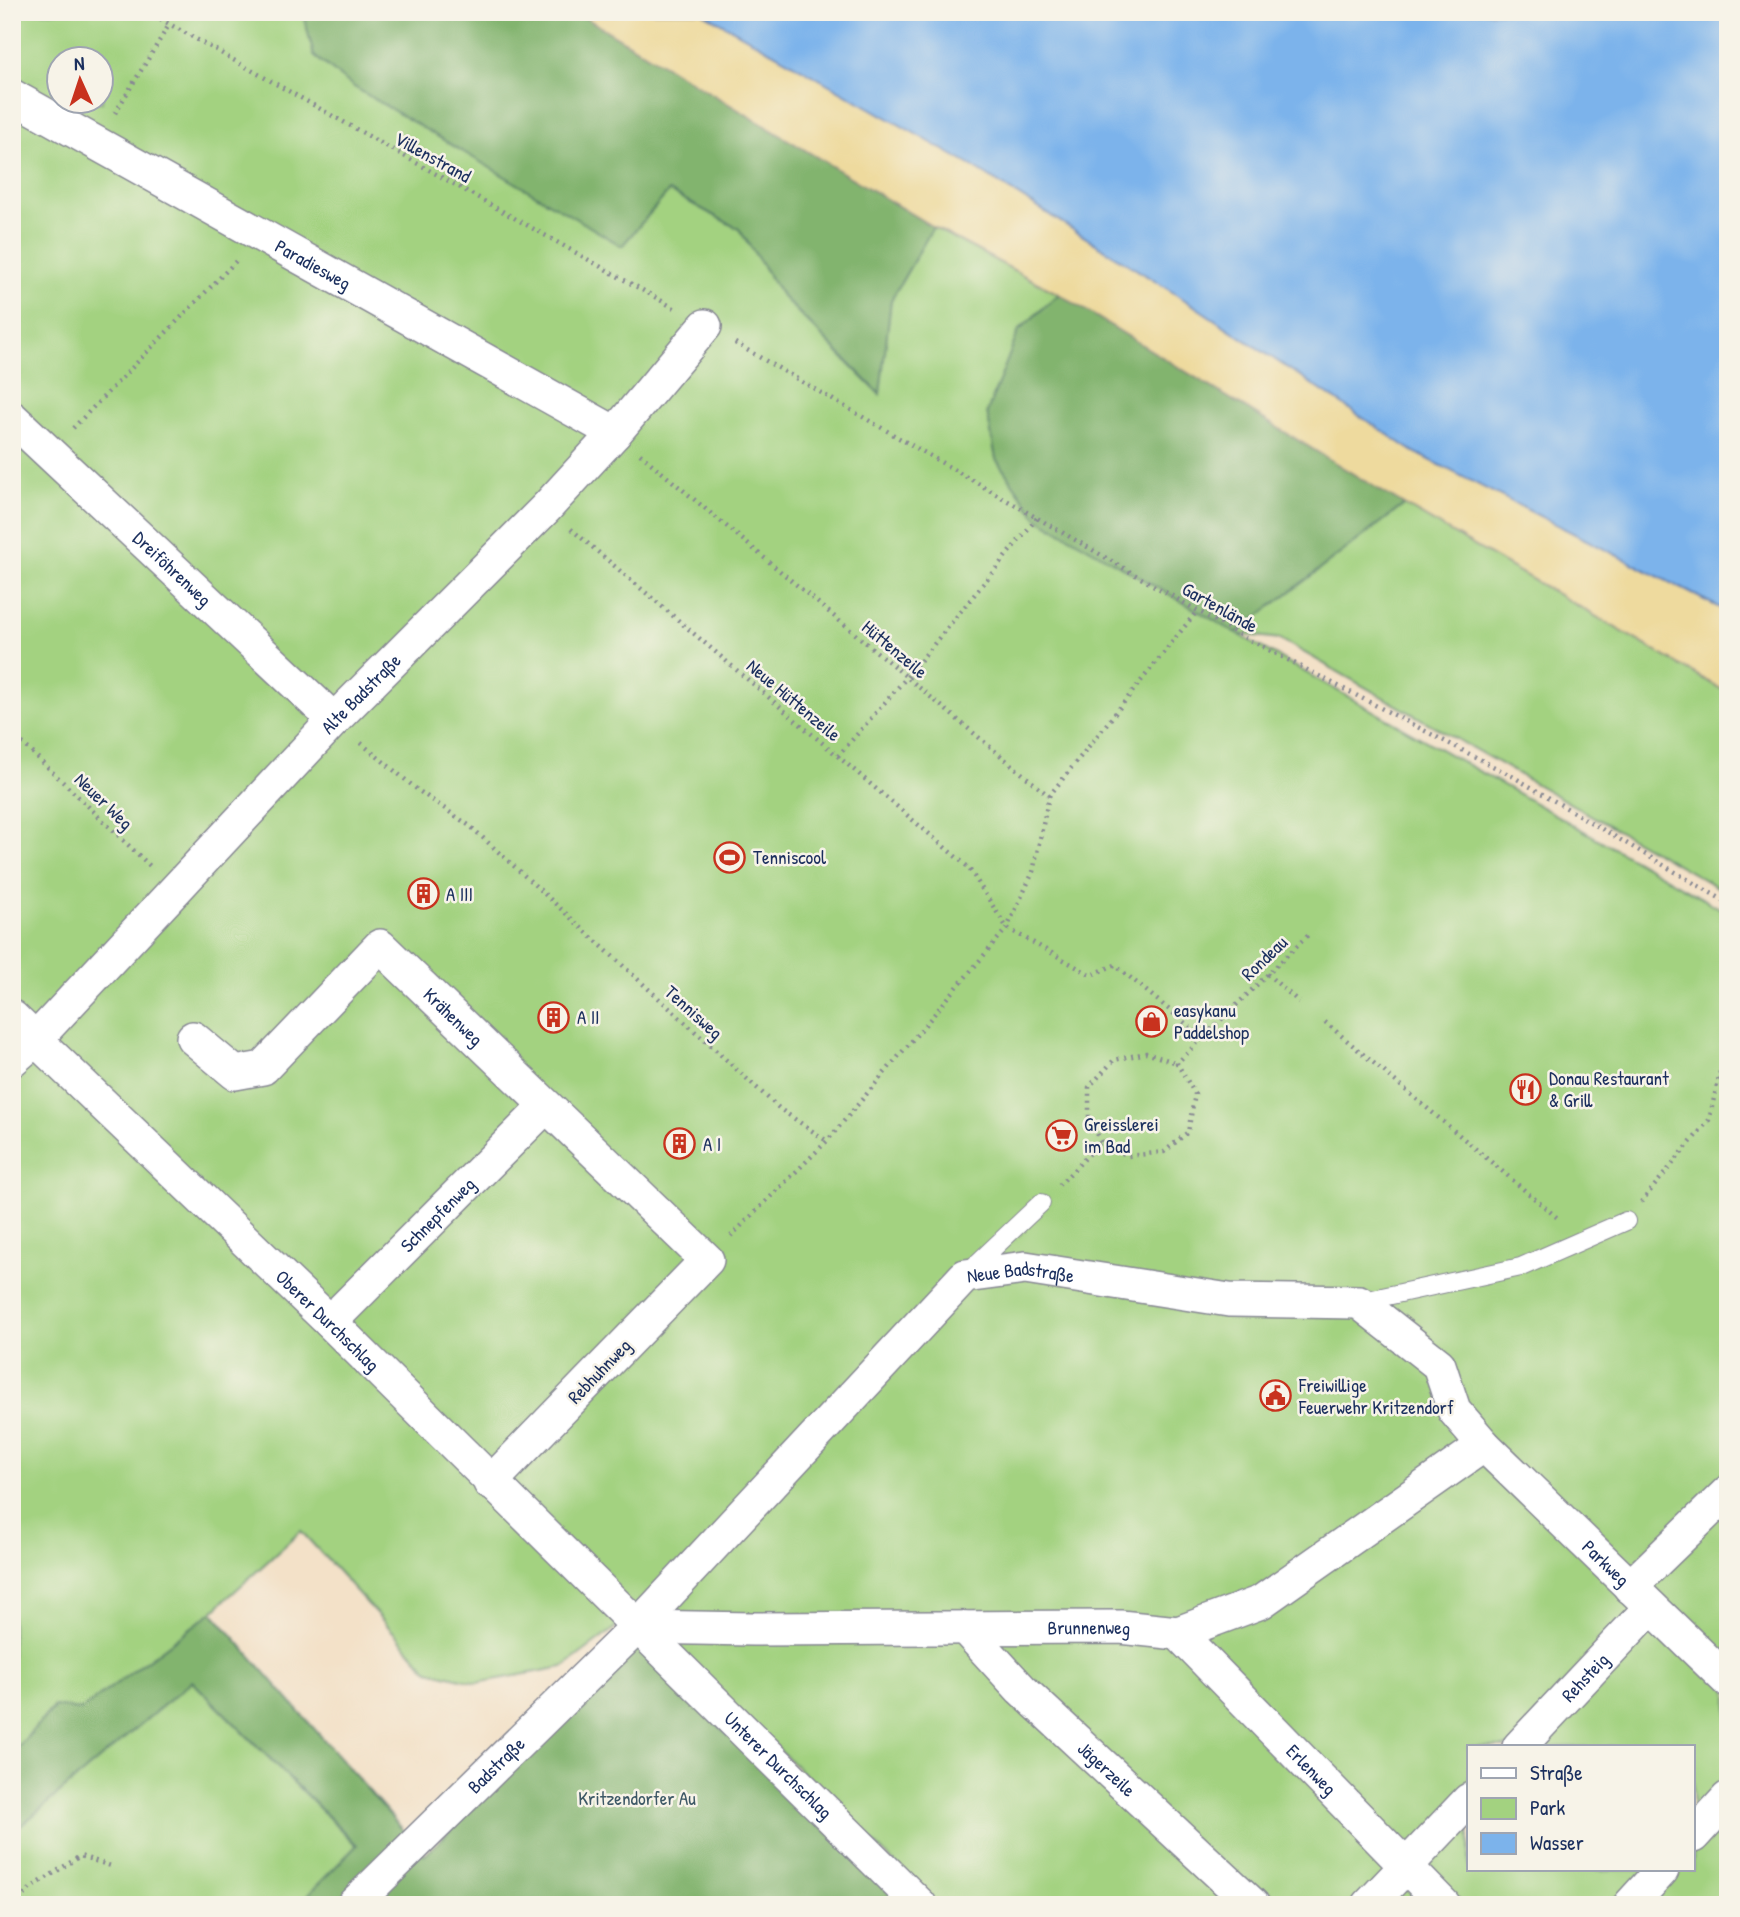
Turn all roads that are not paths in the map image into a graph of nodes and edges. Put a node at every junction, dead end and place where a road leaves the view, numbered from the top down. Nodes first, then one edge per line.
1 (12, 96) edge
2 (705, 326) road end
3 (12, 418) edge
4 (615, 433) junction
5 (334, 720) junction
6 (193, 1038) dead end
7 (20, 1039) edge
8 (546, 1106) junction
9 (1041, 1203) road end
10 (1626, 1221) road end
11 (707, 1260) joint
12 (965, 1276) junction
13 (1359, 1302) junction
14 (330, 1322) junction
15 (1484, 1445) junction
16 (490, 1483) junction
17 (1728, 1492) edge
18 (1641, 1597) junction
19 (637, 1627) junction
20 (965, 1628) junction
21 (1178, 1633) junction
22 (1728, 1681) edge
23 (1520, 1745) edge
24 (1728, 1798) edge
25 (1467, 1802) edge
26 (1694, 1835) edge
27 (1405, 1868) junction
28 (1661, 1871) edge
29 (353, 1905) edge
30 (920, 1905) edge
31 (1253, 1905) edge
32 (1369, 1905) edge
33 (1444, 1905) edge
34 (1630, 1905) edge

1 - 4 street, Paradiesweg
2 - 4 street, Alte Badstraße
3 - 5 street, Dreiföhrenweg
4 - 5 street, Alte Badstraße
5 - 7 street, Alte Badstraße
6 - 8 street, Krähenweg
7 - 14 street, Oberer Durchschlag
8 - 11 street, Krähenweg
8 - 14 street, Schnepfenweg
9 - 12 lane
10 - 13 lane
11 - 16 street, Rebhuhnweg
12 - 13 street, Neue Badstraße
12 - 19 street, Neue Badstraße
13 - 15 street
14 - 16 street, Oberer Durchschlag
15 - 18 street, Parkweg
15 - 21 street, Brunnenweg
16 - 19 street, Oberer Durchschlag
17 - 18 street, Rehsteig
18 - 22 street, Parkweg
18 - 23 street, Rehsteig
19 - 20 street, Brunnenweg
19 - 29 street, Badstraße
19 - 30 street, Unterer Durchschlag
20 - 21 street, Brunnenweg
20 - 31 street, Jägerzeile
21 - 27 street, Erlenweg
24 - 26 street
25 - 27 street
27 - 32 street
27 - 33 street, Erlenweg
28 - 34 street

